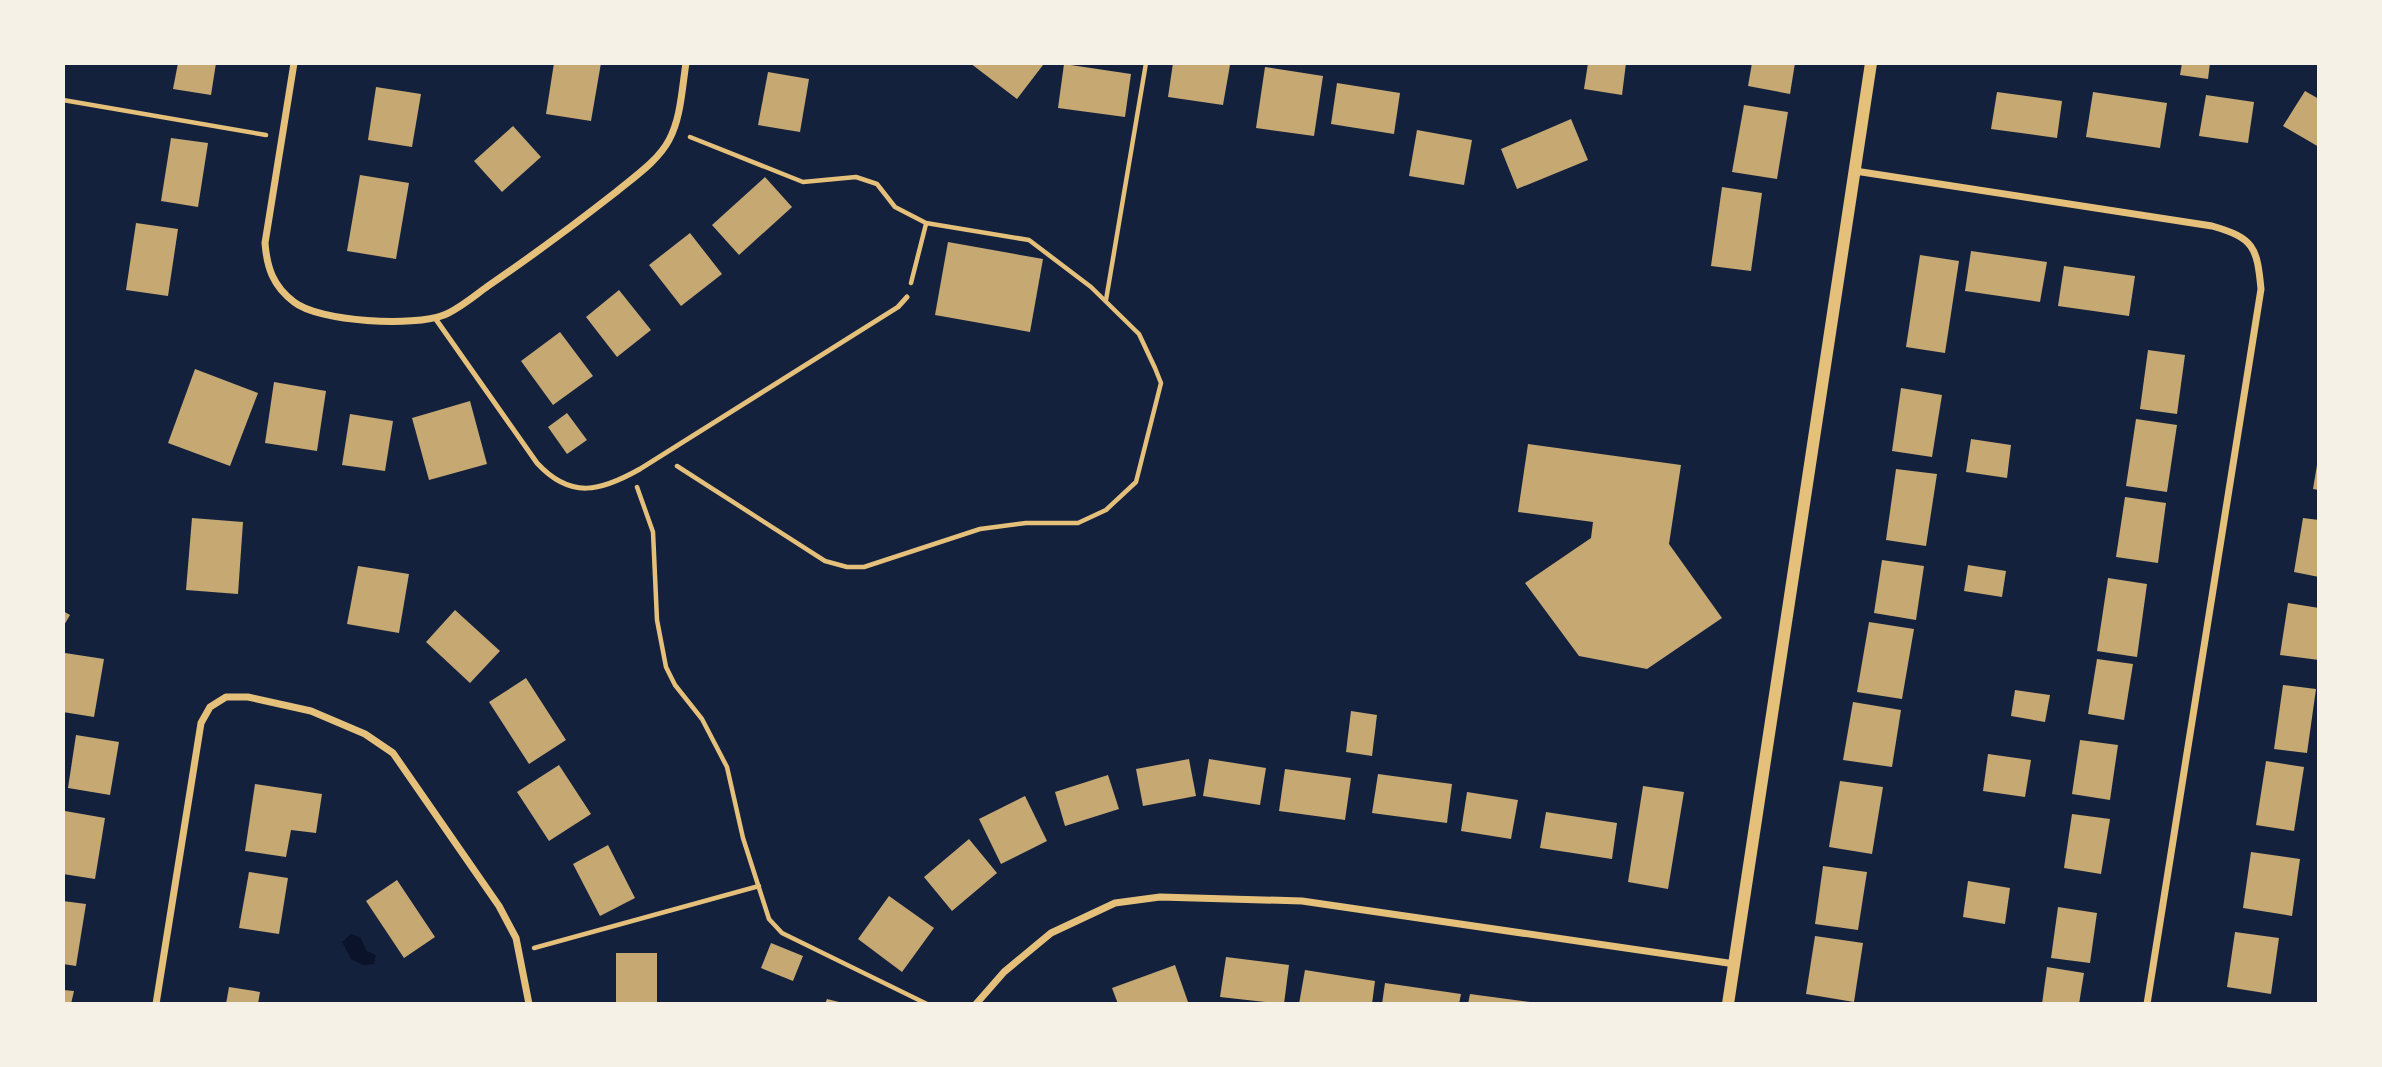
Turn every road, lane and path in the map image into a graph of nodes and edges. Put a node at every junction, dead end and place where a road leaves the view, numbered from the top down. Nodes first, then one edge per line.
1 (294, 63) edge
2 (686, 63) edge
3 (1146, 63) edge
4 (1871, 63) edge
5 (63, 100) edge
6 (673, 130) junction
7 (282, 137) junction
8 (1855, 171) junction
9 (926, 223) junction
10 (907, 297) joint
11 (1106, 301) junction
12 (435, 318) junction
13 (662, 456) junction
14 (632, 474) junction
15 (759, 886) junction
16 (519, 952) junction
17 (1735, 964) junction
18 (156, 1004) edge
19 (529, 1004) edge
20 (927, 1004) edge
21 (976, 1004) edge
22 (1728, 1004) edge
23 (2147, 1004) edge

1 - 7 street
2 - 6 street
3 - 11 path
4 - 8 street
5 - 7 path
6 - 9 path
6 - 12 street
7 - 12 street
8 - 17 street
8 - 23 street
9 - 10 path
9 - 11 path
10 - 13 lane
11 - 13 path
12 - 14 lane
13 - 14 lane
14 - 15 path
15 - 16 path
15 - 20 path
16 - 18 street
16 - 19 street
17 - 21 street
17 - 22 street

